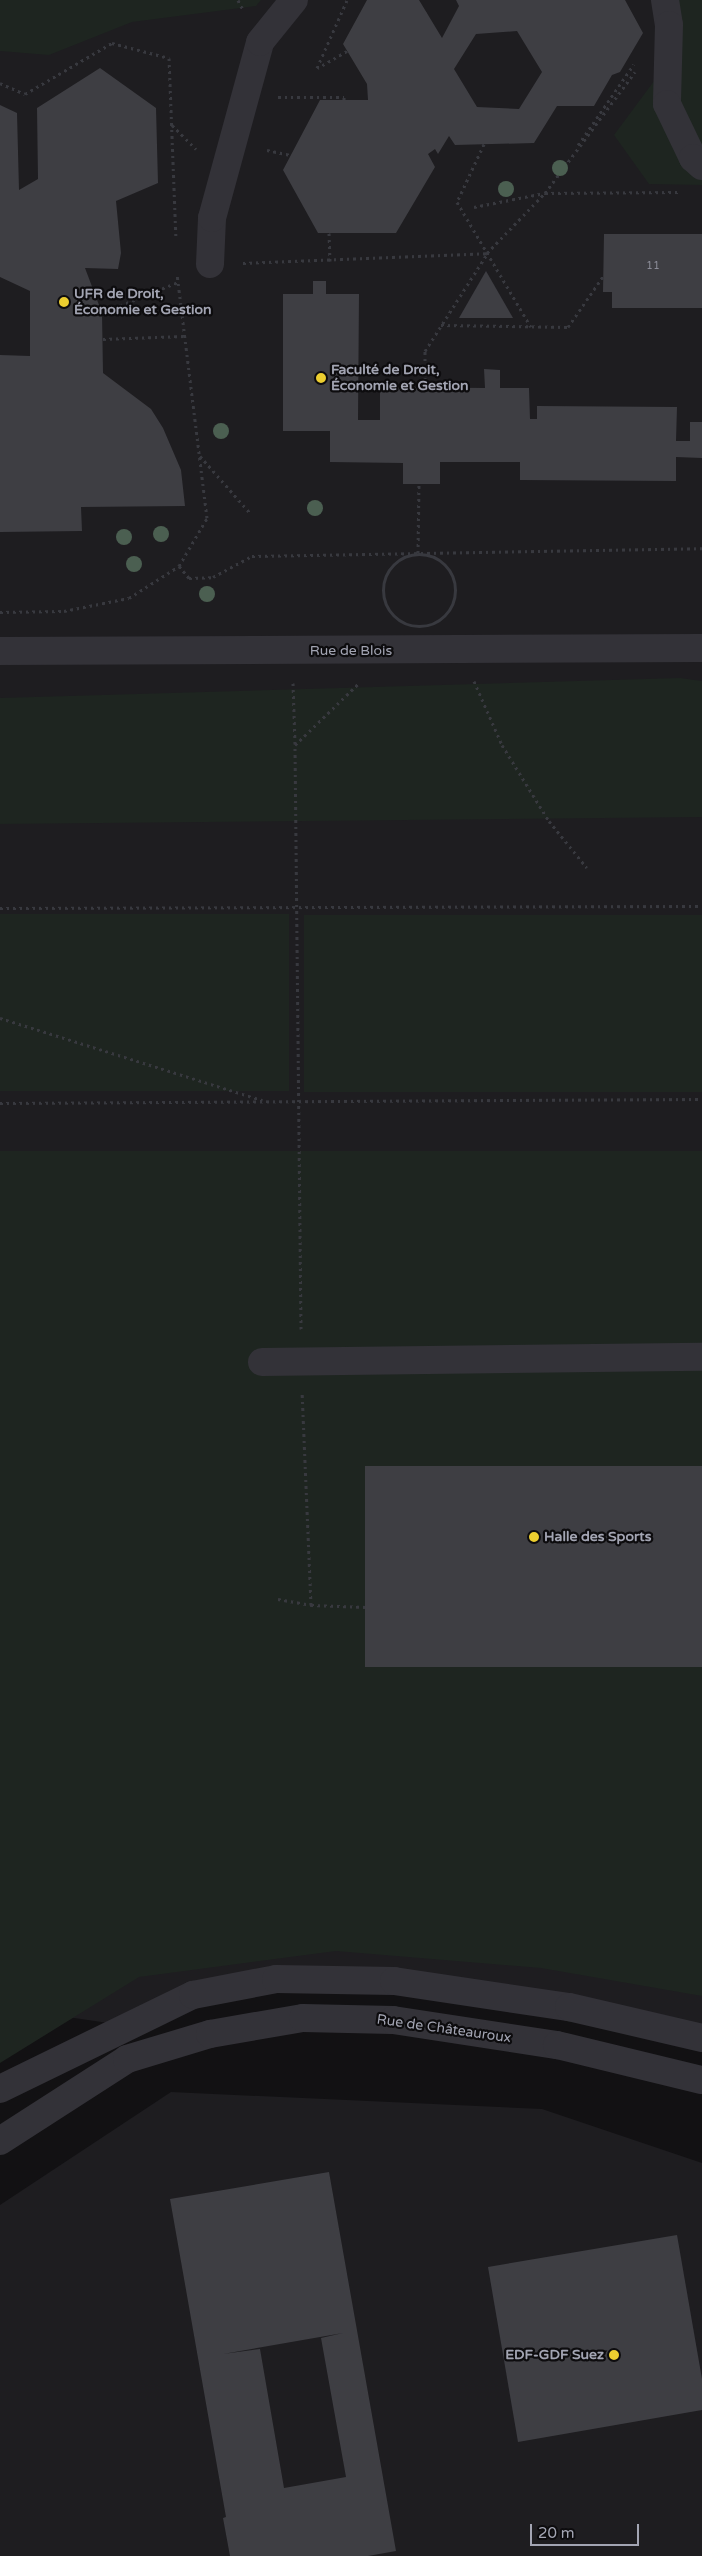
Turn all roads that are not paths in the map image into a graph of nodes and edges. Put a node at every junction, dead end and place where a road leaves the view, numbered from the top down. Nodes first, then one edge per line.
1 (294, 0) edge
2 (665, 0) edge
3 (702, 166) edge
4 (210, 264) road end
5 (702, 648) edge
6 (0, 651) edge
7 (702, 1356) edge
8 (262, 1362) dead end
9 (702, 2038) edge
10 (702, 2080) edge
11 (0, 2089) edge
12 (0, 2141) edge

1 - 4 street
2 - 3 street
5 - 6 street, Rue de Blois
7 - 8 street
9 - 11 street
10 - 12 street, Rue de Châteauroux

